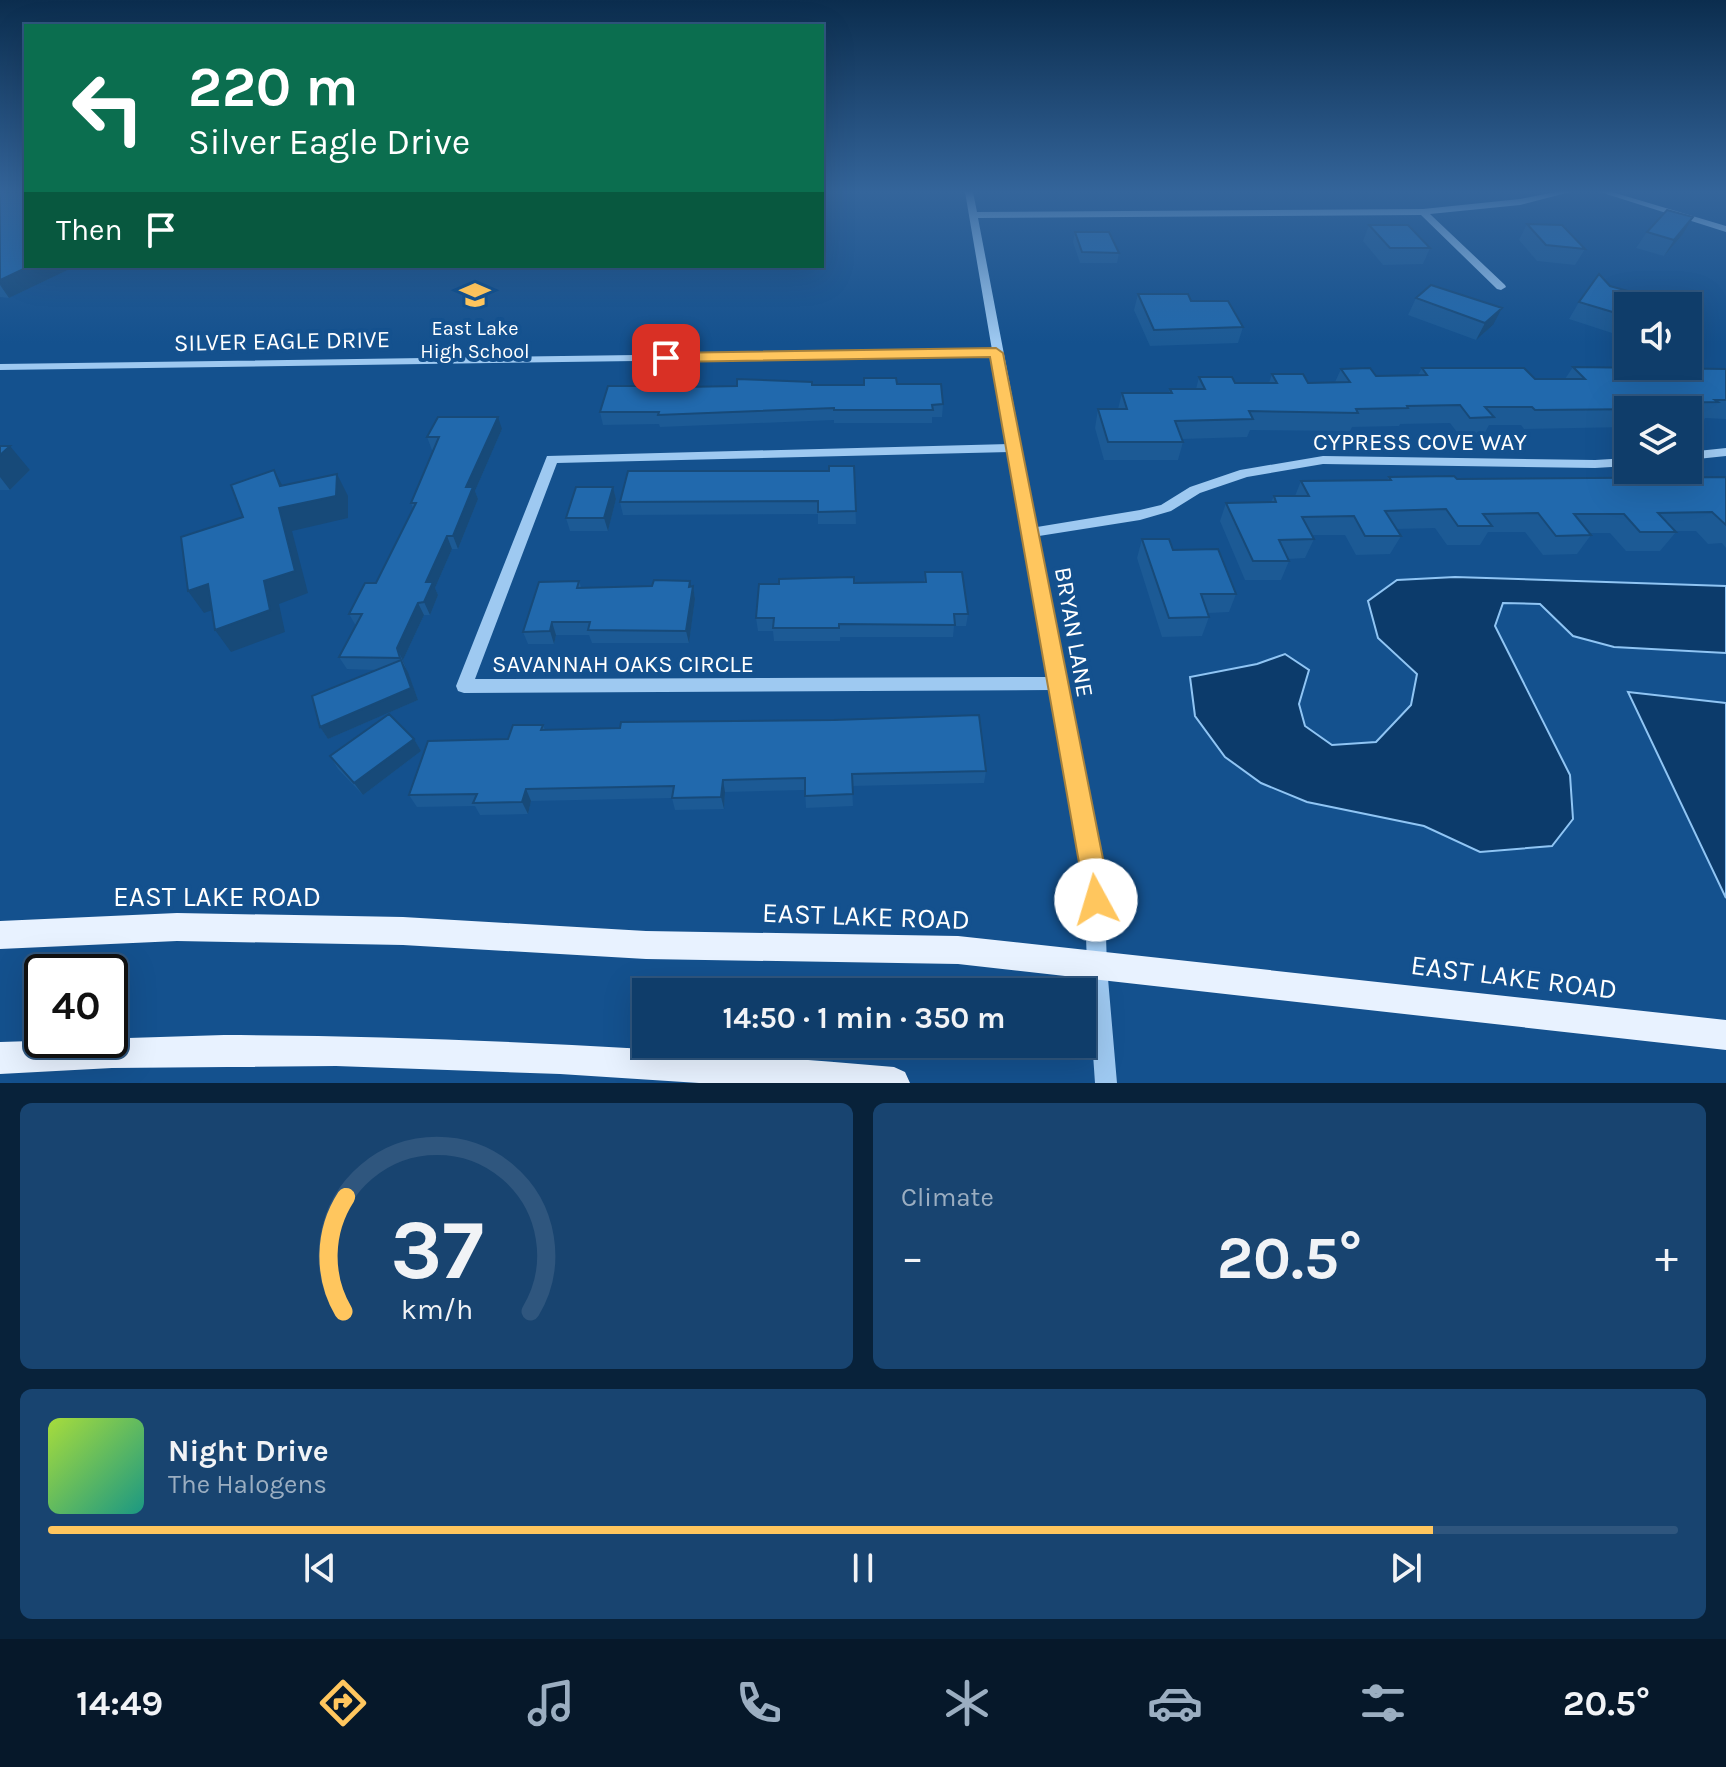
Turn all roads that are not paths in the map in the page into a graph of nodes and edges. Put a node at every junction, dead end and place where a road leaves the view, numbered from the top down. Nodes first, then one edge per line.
1 (979, 243) edge
2 (1455, 243) edge
3 (1501, 287) dead end
4 (996, 353) junction
5 (0, 367) edge
6 (1014, 448) junction
7 (1726, 452) edge
8 (1702, 455) edge
9 (1614, 463) edge
10 (1030, 533) junction
11 (1057, 683) junction
12 (0, 935) edge
13 (1097, 967) junction
14 (1726, 1035) edge
15 (0, 1058) edge
16 (894, 1083) edge
17 (1106, 1083) edge

1 - 4 street, BRYAN LANE
2 - 3 street
4 - 5 street, SILVER EAGLE DRIVE
4 - 6 street, BRYAN LANE
6 - 10 street, BRYAN LANE
6 - 11 street, SAVANNAH OAKS CIRCLE
7 - 8 street
9 - 10 street, CYPRESS COVE WAY
10 - 11 street, BRYAN LANE
11 - 13 street, BRYAN LANE
12 - 13 main road, EAST LAKE ROAD
13 - 14 main road, EAST LAKE ROAD
13 - 17 street, BRYAN LANE
15 - 16 main road

